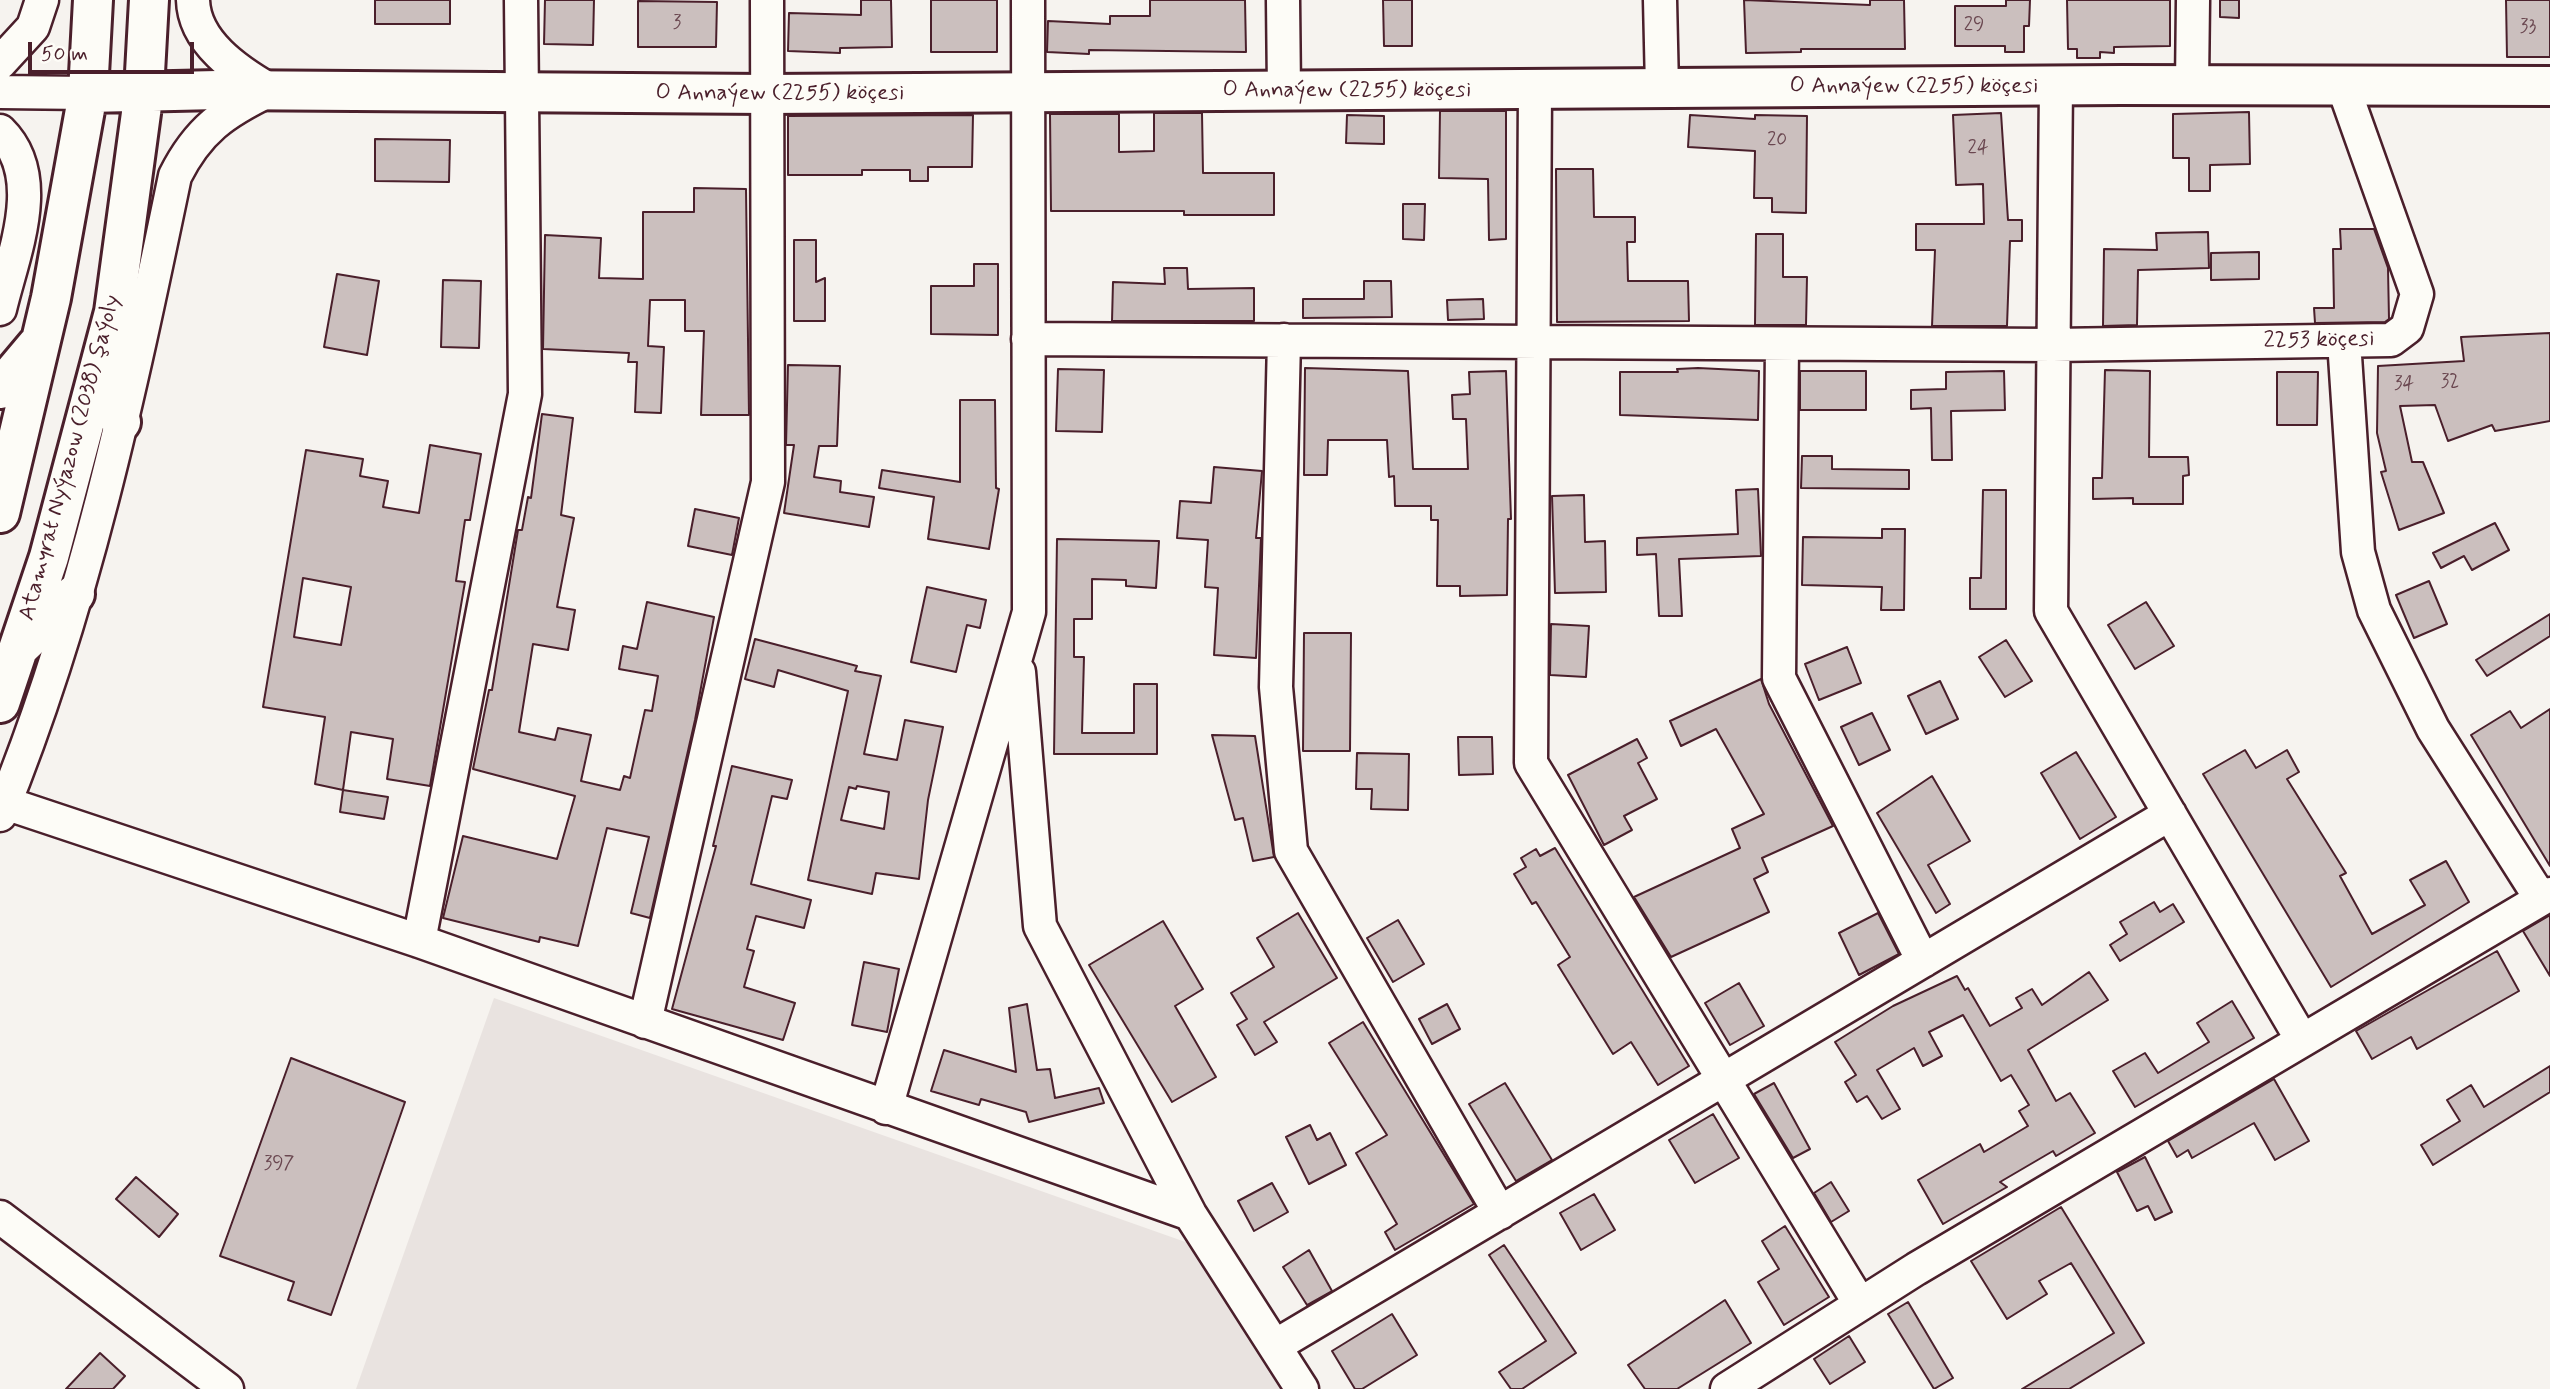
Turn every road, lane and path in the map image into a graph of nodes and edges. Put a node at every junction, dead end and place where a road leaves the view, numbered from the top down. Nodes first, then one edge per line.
1 (42, 0) edge
2 (93, 0) edge
3 (149, 0) edge
4 (193, 0) edge
5 (521, 0) edge
6 (767, 0) edge
7 (1028, 0) edge
8 (1283, 0) edge
9 (1660, 0) edge
10 (2193, 0) edge
11 (0, 63) edge
12 (2056, 85) junction
13 (2192, 85) junction
14 (2343, 86) junction
15 (2550, 86) edge
16 (1662, 88) junction
17 (270, 90) junction
18 (1535, 90) junction
19 (144, 91) junction
20 (1284, 91) junction
21 (0, 92) edge
22 (88, 93) junction
23 (1027, 93) junction
24 (520, 94) junction
25 (767, 94) junction
26 (0, 131) edge
27 (0, 309) edge
28 (43, 338) junction
29 (1028, 339) junction
30 (1284, 340) junction
31 (2344, 341) junction
32 (1534, 342) junction
33 (1782, 344) junction
34 (2053, 345) junction
35 (101, 361) junction
36 (0, 389) edge
37 (121, 422) junction
38 (0, 513) edge
39 (75, 594) junction
40 (18, 649) junction
41 (1017, 653) junction
42 (0, 703) edge
43 (3, 809) edge
44 (2170, 814) junction
45 (2545, 897) edge
46 (419, 941) junction
47 (1923, 961) junction
48 (645, 1023) junction
49 (2302, 1040) junction
50 (1723, 1080) junction
51 (886, 1108) junction
52 (1500, 1213) junction
53 (1190, 1214) junction
54 (0, 1217) edge
55 (1860, 1304) junction
56 (1275, 1346) junction
57 (227, 1389) edge
58 (1302, 1389) edge
59 (1727, 1389) edge

1 - 11 street
2 - 22 main road
3 - 19 main road, Atamyrat Nyýazow (2038) şaýoly
4 - 17 street
5 - 24 street
6 - 25 street
7 - 23 street
8 - 20 street
9 - 16 street
10 - 13 street
12 - 13 main road, O Annaýew (2255) köçesi
12 - 16 main road, O Annaýew (2255) köçesi
12 - 34 street
13 - 14 main road, O Annaýew (2255) köçesi
14 - 15 main road, O Annaýew (2255) köçesi
14 - 31 street, 2253 köçesi
16 - 18 main road, O Annaýew (2255) köçesi
17 - 19 main road, O Annaýew (2255) köçesi
17 - 24 main road, O Annaýew (2255) köçesi
17 - 37 street
18 - 20 main road, O Annaýew (2255) köçesi
18 - 32 street
19 - 22 main road, O Annaýew (2255) köçesi
19 - 35 main road, Atamyrat Nyýazow (2038) şaýoly
20 - 23 main road, O Annaýew (2255) köçesi
21 - 22 street
22 - 28 main road
23 - 25 main road, O Annaýew (2255) köçesi
23 - 29 street
24 - 25 main road, O Annaýew (2255) köçesi
24 - 46 street
25 - 48 street
26 - 27 street
28 - 36 main road
28 - 38 main road
29 - 30 street, 2253 köçesi
29 - 41 street
30 - 32 street, 2253 köçesi
30 - 52 street
31 - 34 street, 2253 köçesi
31 - 45 street
32 - 33 street, 2253 köçesi
32 - 50 street
33 - 34 street, 2253 köçesi
33 - 47 street
34 - 44 street
35 - 37 main road
35 - 40 main road, Atamyrat Nyýazow (2038) şaýoly
37 - 39 street
39 - 40 main road
39 - 43 street
40 - 42 main road, Atamyrat Nyýazow (2038) şaýoly
41 - 51 street
41 - 53 street
43 - 46 street
44 - 47 street
44 - 49 street
45 - 49 street
46 - 48 street
47 - 50 street
48 - 51 street
49 - 55 street
50 - 52 street
50 - 55 street
51 - 53 street
52 - 56 street
53 - 56 street
54 - 57 street
55 - 59 street
56 - 58 street

